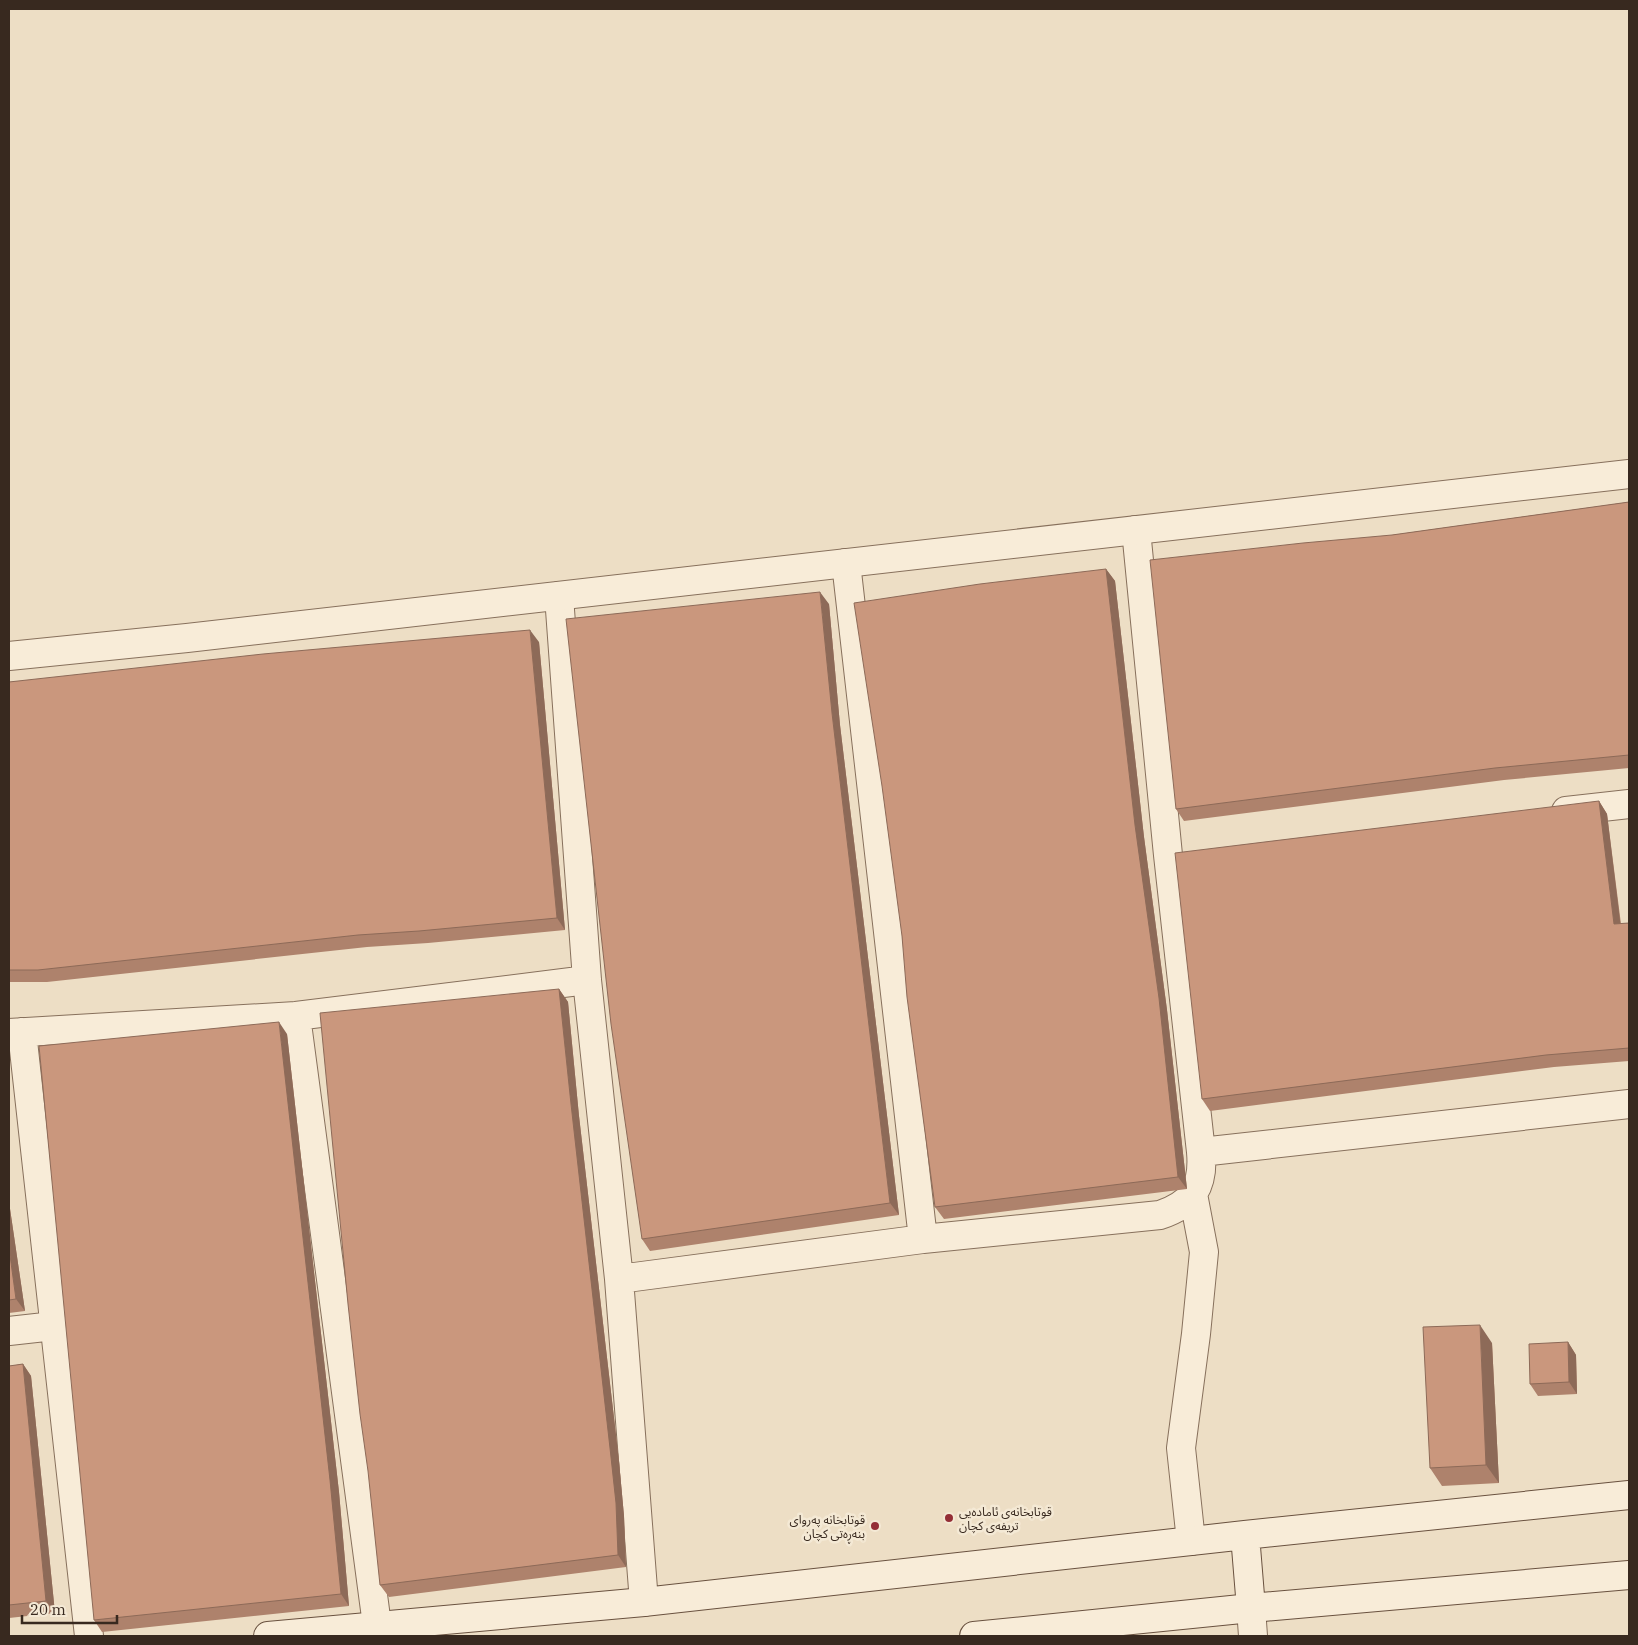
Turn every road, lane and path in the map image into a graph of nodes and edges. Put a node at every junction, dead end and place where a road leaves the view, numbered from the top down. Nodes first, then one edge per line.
1 (1629, 474) edge
2 (1136, 530) junction
3 (846, 563) junction
4 (559, 596) junction
5 (9, 656) edge
6 (1629, 804) edge
7 (1541, 814) edge
8 (1197, 852) edge
9 (1168, 856) junction
10 (587, 980) junction
11 (296, 1016) junction
12 (15, 1032) edge
13 (1629, 1104) edge
14 (1201, 1152) junction
15 (1192, 1194) junction
16 (923, 1239) junction
17 (619, 1279) junction
18 (54, 1326) junction
19 (9, 1331) edge
20 (1629, 1495) edge
21 (1245, 1535) junction
22 (1191, 1541) junction
23 (1629, 1576) edge
24 (644, 1602) junction
25 (1251, 1608) junction
26 (377, 1625) junction
27 (89, 1636) edge
28 (268, 1636) edge
29 (974, 1636) edge
30 (1253, 1636) edge

1 - 2 street
2 - 3 street
2 - 9 street
3 - 4 street
3 - 16 street
4 - 5 street
4 - 10 street
6 - 7 street
8 - 9 street
9 - 14 street
10 - 11 street
10 - 17 street
11 - 12 street
11 - 26 street
12 - 18 street
13 - 14 street
14 - 15 street
15 - 16 street
15 - 22 street
16 - 17 street
17 - 24 street
18 - 19 street
18 - 27 street
20 - 21 street
21 - 22 street
21 - 25 street
22 - 24 street
23 - 25 street
24 - 26 street
25 - 29 street
25 - 30 street
26 - 28 street

